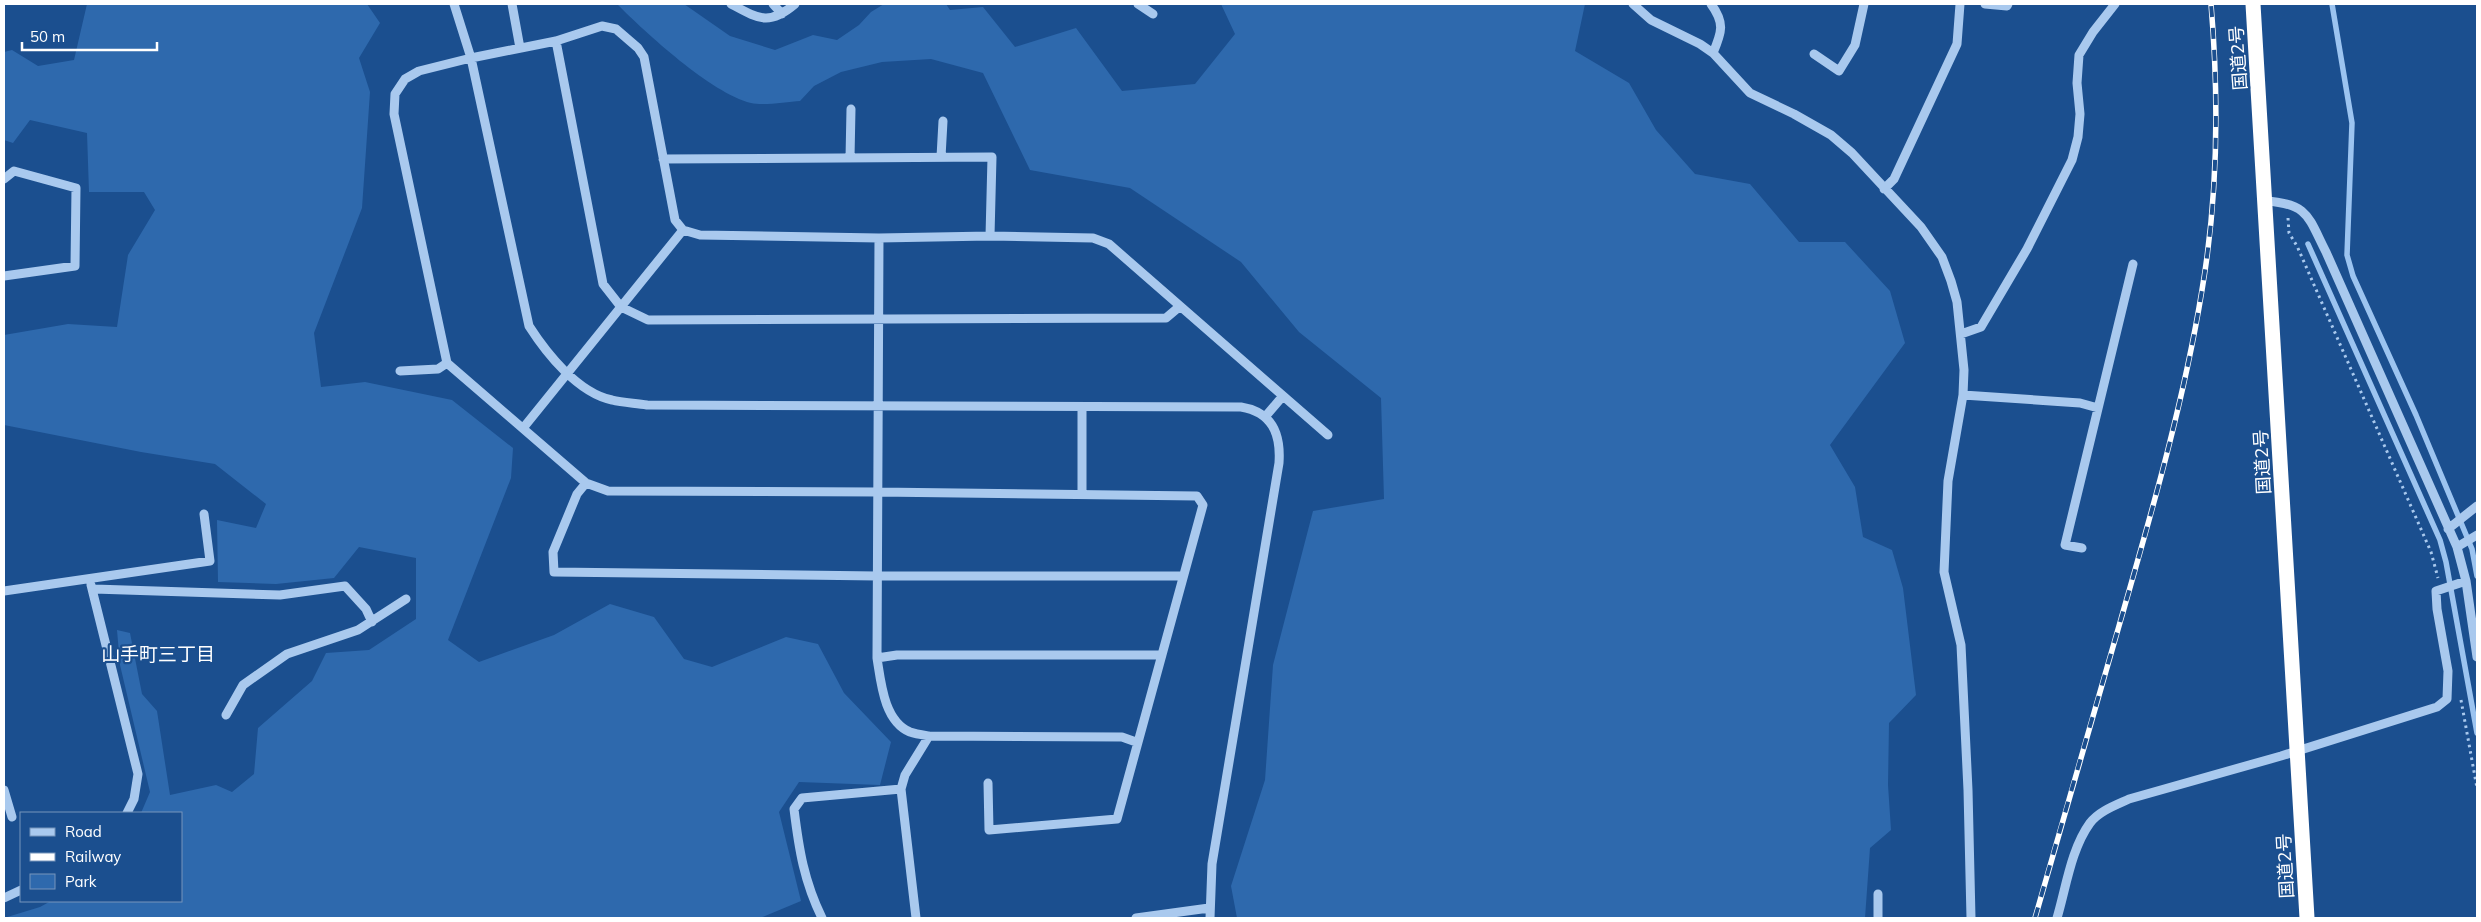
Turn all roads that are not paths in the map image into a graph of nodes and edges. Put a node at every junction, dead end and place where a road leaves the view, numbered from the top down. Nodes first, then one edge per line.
1 (454, 4) edge
2 (512, 4) edge
3 (731, 4) edge
4 (773, 4) edge
5 (795, 4) edge
6 (1138, 4) edge
7 (1633, 4) edge
8 (1711, 4) edge
9 (1864, 4) edge
10 (1960, 4) edge
11 (1985, 4) edge
12 (2008, 4) edge
13 (2115, 4) edge
14 (2254, 4) edge
15 (782, 14) junction
16 (1152, 14) dead end
17 (556, 41) junction
18 (520, 48) junction
19 (1713, 53) junction
20 (1814, 54) dead end
21 (471, 58) junction
22 (851, 109) dead end
23 (943, 122) dead end
24 (941, 157) junction
25 (663, 158) junction
26 (850, 158) junction
27 (4, 179) edge
28 (1884, 188) junction
29 (2266, 201) junction
30 (683, 230) junction
31 (990, 236) junction
32 (879, 238) junction
33 (2132, 264) dead end
34 (4, 276) edge
35 (621, 307) junction
36 (1179, 307) junction
37 (880, 320) junction
38 (1960, 334) junction
39 (446, 363) junction
40 (400, 371) dead end
41 (569, 374) junction
42 (1963, 395) junction
43 (1282, 397) junction
44 (880, 406) junction
45 (1082, 407) junction
46 (2098, 408) junction
47 (1265, 417) junction
48 (524, 428) junction
49 (1328, 435) dead end
50 (586, 483) junction
51 (878, 492) junction
52 (1082, 494) junction
53 (2477, 506) edge
54 (204, 514) dead end
55 (2448, 529) junction
56 (2477, 535) edge
57 (2456, 547) junction
58 (2082, 548) dead end
59 (877, 576) junction
60 (1184, 576) junction
61 (88, 578) junction
62 (2461, 582) junction
63 (94, 589) junction
64 (4, 590) edge
65 (406, 599) dead end
66 (372, 622) junction
67 (1162, 655) junction
68 (2477, 657) edge
69 (877, 658) junction
70 (226, 715) dead end
71 (929, 736) junction
72 (1136, 742) junction
73 (2298, 751) junction
74 (988, 783) dead end
75 (901, 789) junction
76 (4, 790) edge
77 (128, 812) edge
78 (12, 817) dead end
79 (20, 890) edge
80 (1878, 894) dead end
81 (4, 898) edge
82 (1209, 908) junction
83 (822, 918) edge
84 (916, 918) edge
85 (1136, 918) edge
86 (1210, 918) edge
87 (1878, 918) edge
88 (1971, 918) edge
89 (2057, 918) edge
90 (2307, 918) edge

1 - 21 street
2 - 18 street
3 - 15 street
4 - 15 street
5 - 15 street
6 - 16 street
7 - 19 street
8 - 19 street
9 - 20 street
10 - 28 street
11 - 12 street
13 - 38 street
14 - 29 highway, 国道2号
17 - 18 street
17 - 25 street
17 - 35 street
18 - 21 street
19 - 28 street
21 - 39 street
21 - 41 street
22 - 26 street
23 - 24 street
24 - 26 street
24 - 31 street
25 - 26 street
25 - 30 street
27 - 34 street
28 - 38 street
29 - 55 street
29 - 73 highway, 国道2号
30 - 32 street
30 - 35 street
31 - 32 street
31 - 36 street
32 - 37 street
33 - 46 street
35 - 37 street
35 - 41 street
36 - 37 street
36 - 43 street
37 - 44 street
38 - 42 street
39 - 40 street
39 - 48 street
41 - 44 street
41 - 48 street
42 - 46 street
42 - 88 street
43 - 47 street
43 - 49 street
44 - 45 street
44 - 51 street
45 - 47 street
45 - 52 street
46 - 58 street
47 - 82 street
48 - 50 street
50 - 51 street
50 - 59 street
51 - 52 street
51 - 59 street
52 - 60 street
53 - 55 street
54 - 61 street
55 - 57 street
56 - 57 street
57 - 62 street
59 - 60 street
59 - 69 street
60 - 67 street
61 - 63 street
61 - 64 street
62 - 68 street
62 - 73 street
63 - 66 street
63 - 77 street
65 - 66 street
66 - 70 street
67 - 69 street
67 - 72 street
69 - 71 street
71 - 72 street
71 - 75 street
72 - 74 street
73 - 89 street
73 - 90 highway, 国道2号
75 - 83 street
75 - 84 street
76 - 78 street
79 - 81 street
80 - 87 street
82 - 85 street
82 - 86 street

